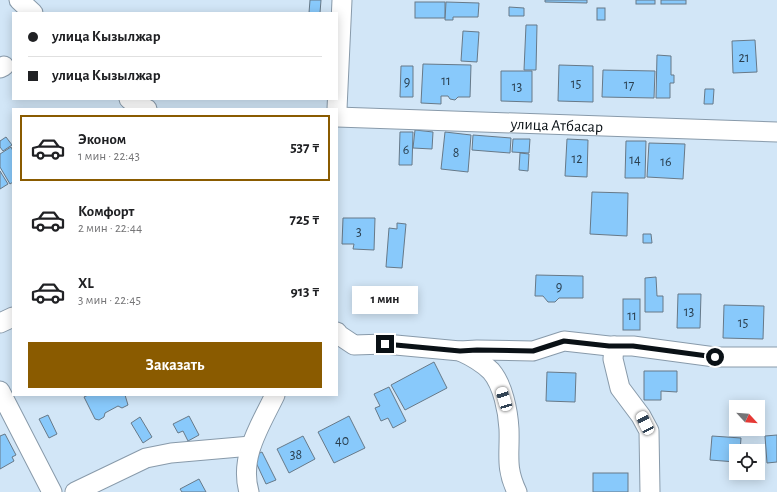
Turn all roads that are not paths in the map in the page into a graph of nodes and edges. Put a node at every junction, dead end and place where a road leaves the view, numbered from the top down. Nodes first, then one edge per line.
1 (19, 0) edge
2 (342, 0) edge
3 (32, 12) edge
4 (338, 87) edge
5 (130, 100) edge
6 (144, 108) edge
7 (338, 117) edge
8 (777, 132) edge
9 (12, 317) edge
10 (0, 323) edge
11 (338, 334) edge
12 (614, 346) junction
13 (460, 351) junction
14 (777, 357) edge
15 (0, 391) edge
16 (275, 396) edge
17 (251, 446) junction
18 (52, 492) edge
19 (75, 492) edge
20 (249, 492) edge
21 (517, 492) edge
22 (650, 492) edge

1 - 3 street
2 - 4 street
5 - 6 street
7 - 8 street, улица Атбасар
9 - 10 street
11 - 13 street
12 - 13 street
12 - 14 street
12 - 22 street
13 - 21 street
15 - 18 street
16 - 17 street
17 - 19 street
17 - 20 street

